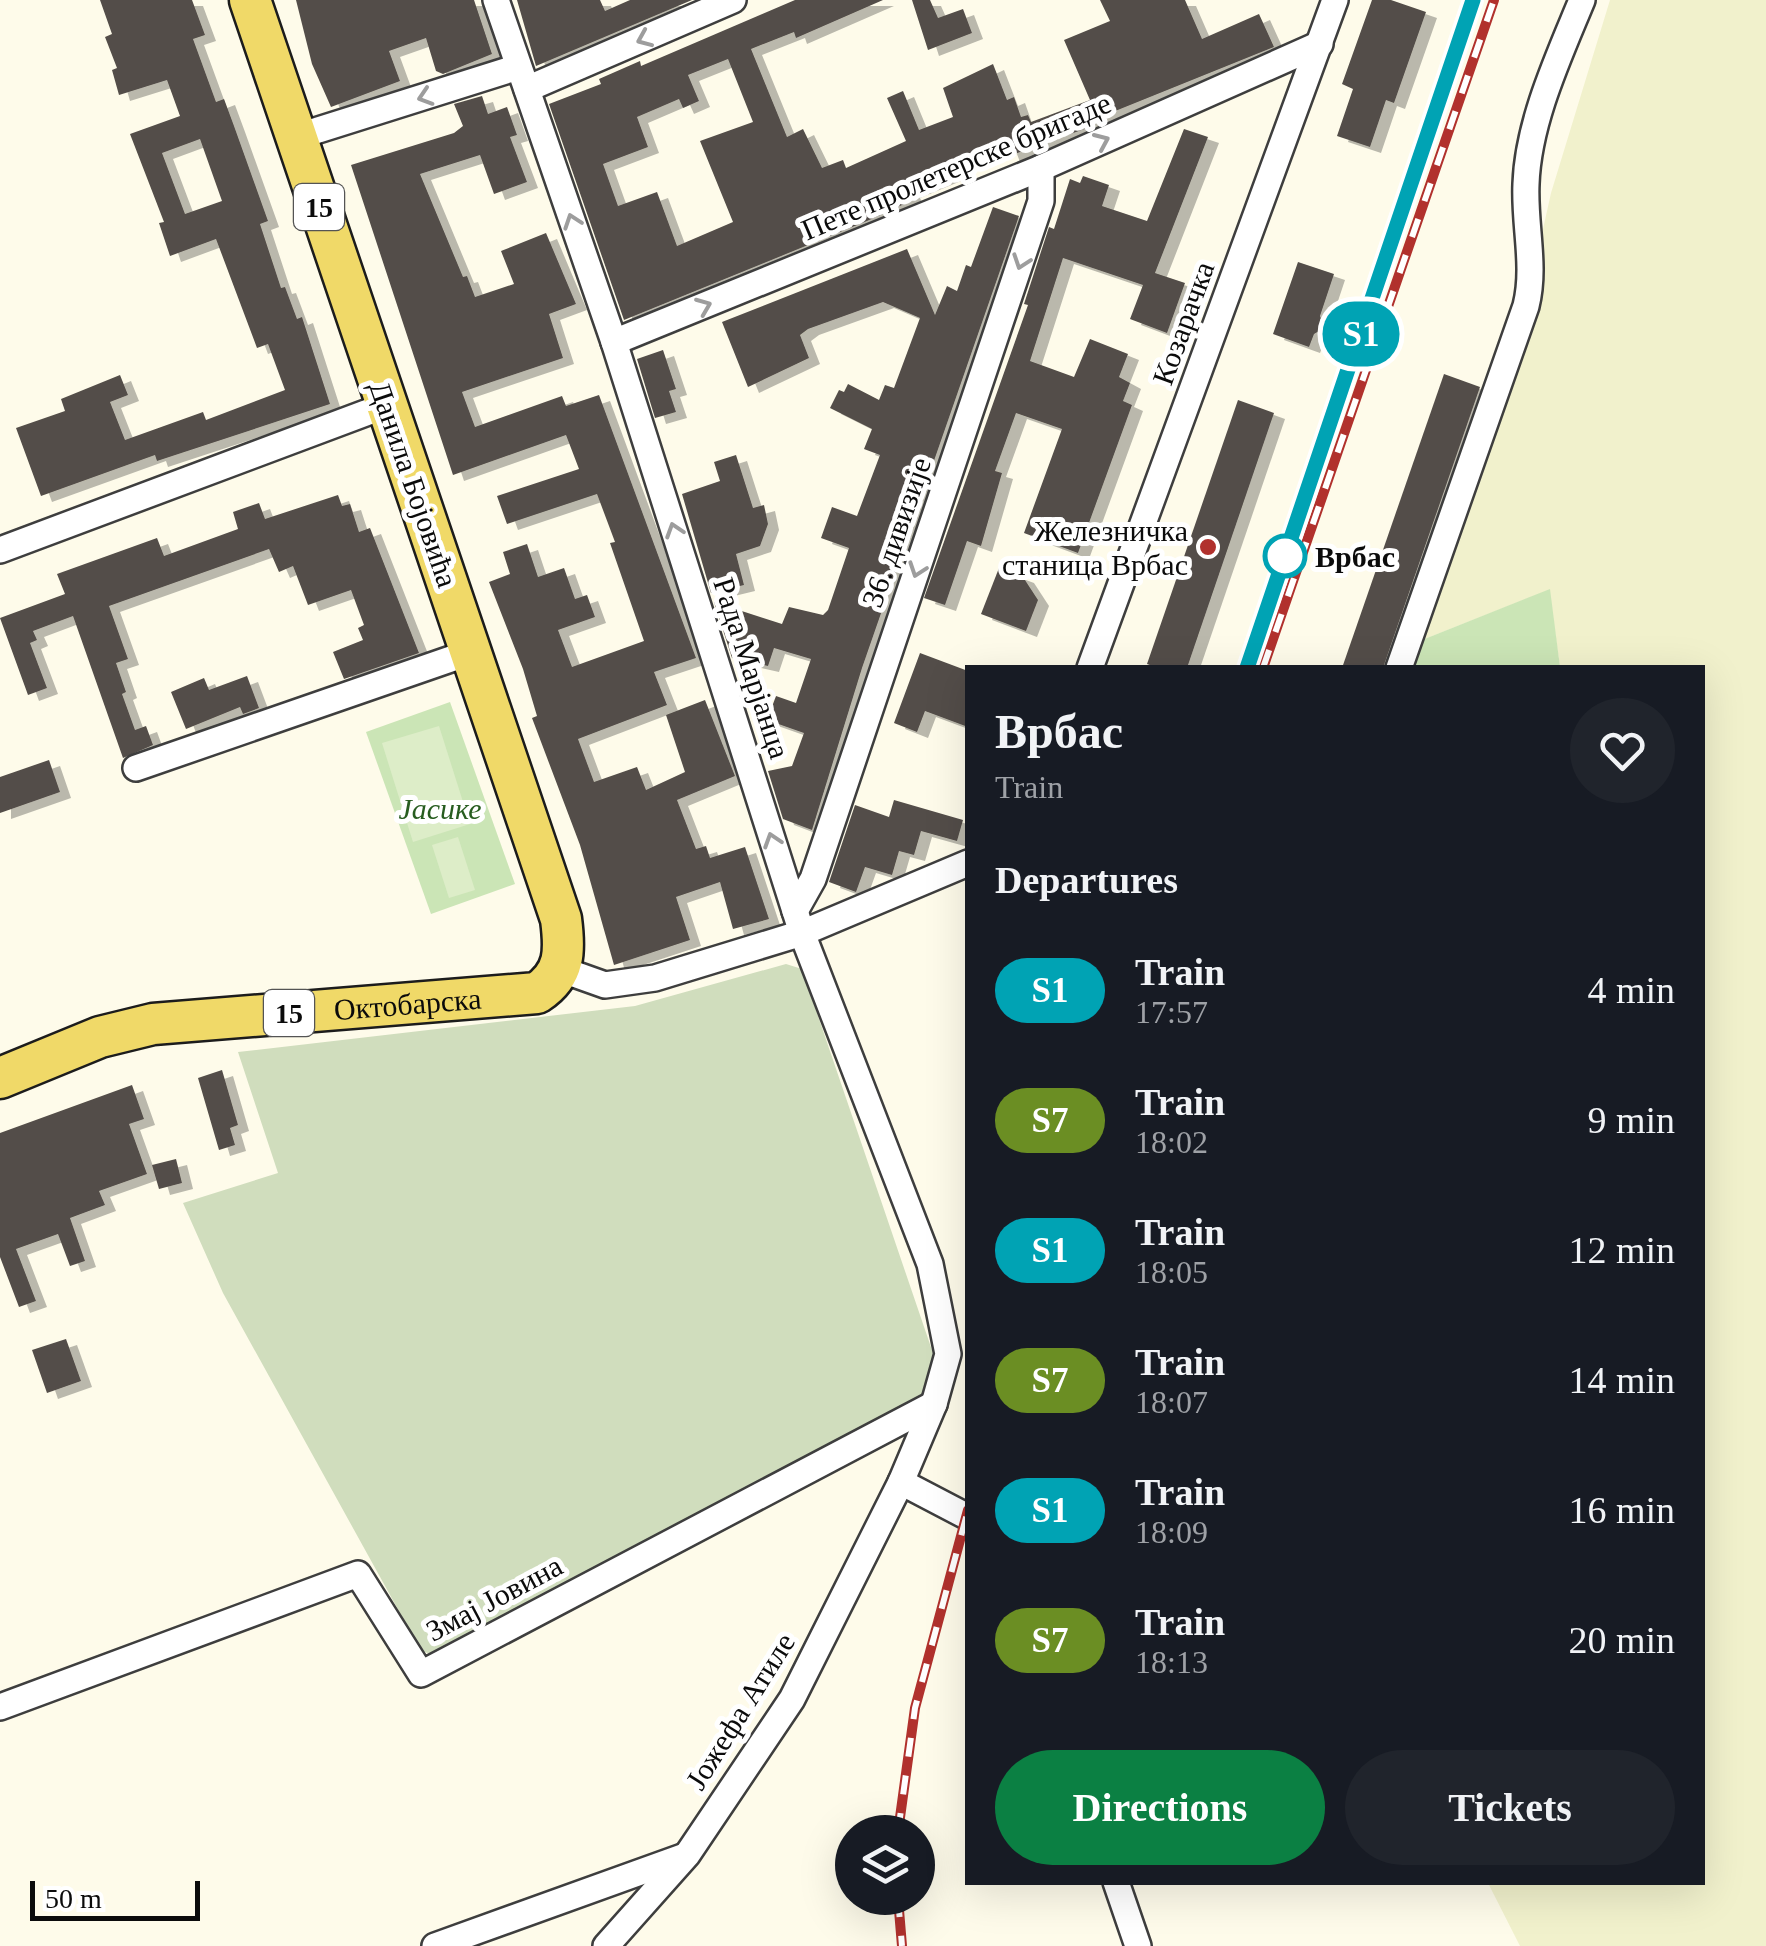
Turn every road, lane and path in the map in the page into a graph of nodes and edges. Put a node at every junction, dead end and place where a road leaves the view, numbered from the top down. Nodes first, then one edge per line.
1 (250, 0) edge
2 (496, 0) edge
3 (733, 0) edge
4 (1335, 0) edge
5 (1582, 0) edge
6 (1320, 44) junction
7 (522, 78) junction
8 (296, 138) junction
9 (1041, 168) junction
10 (614, 342) junction
11 (387, 405) junction
12 (0, 550) edge
13 (471, 652) junction
14 (1091, 665) edge
15 (1400, 665) edge
16 (136, 768) dead end
17 (965, 864) edge
18 (798, 922) junction
19 (560, 969) junction
20 (0, 1078) edge
21 (948, 1354) joint
22 (934, 1404) junction
23 (901, 1482) junction
24 (965, 1515) edge
25 (0, 1708) edge
26 (687, 1855) junction
27 (1117, 1885) edge
28 (435, 1946) edge
29 (606, 1946) edge
30 (1138, 1946) edge

1 - 8 main road, Данила Бојовића / 15
2 - 7 street, Рада Марјанца
3 -> 7 street
4 - 6 street, Козарачка
5 - 15 street
9 -> 6 street, Пете пролетерске бригаде
6 - 14 street, Козарачка
7 -> 8 street
10 -> 7 street, Рада Марјанца
8 - 11 main road, Данила Бојовића / 15
10 -> 9 street, Пете пролетерске бригаде
9 -> 18 street, 36. дивизије
18 -> 10 street, Рада Марјанца
11 - 12 street
11 - 13 main road, Данила Бојовића / 15
13 - 16 street
13 - 19 main road, Данила Бојовића / 15
17 - 18 street
18 - 19 street
18 - 21 street, Рада Марјанца
19 - 20 main road, Октобарска / 15
21 - 22 street, Јожефа Атиле
22 - 23 street, Јожефа Атиле
22 - 25 street, Змај Јовина
23 - 24 street
23 - 26 street, Јожефа Атиле
26 - 28 street
26 - 29 street, Јожефа Атиле
27 - 30 street

